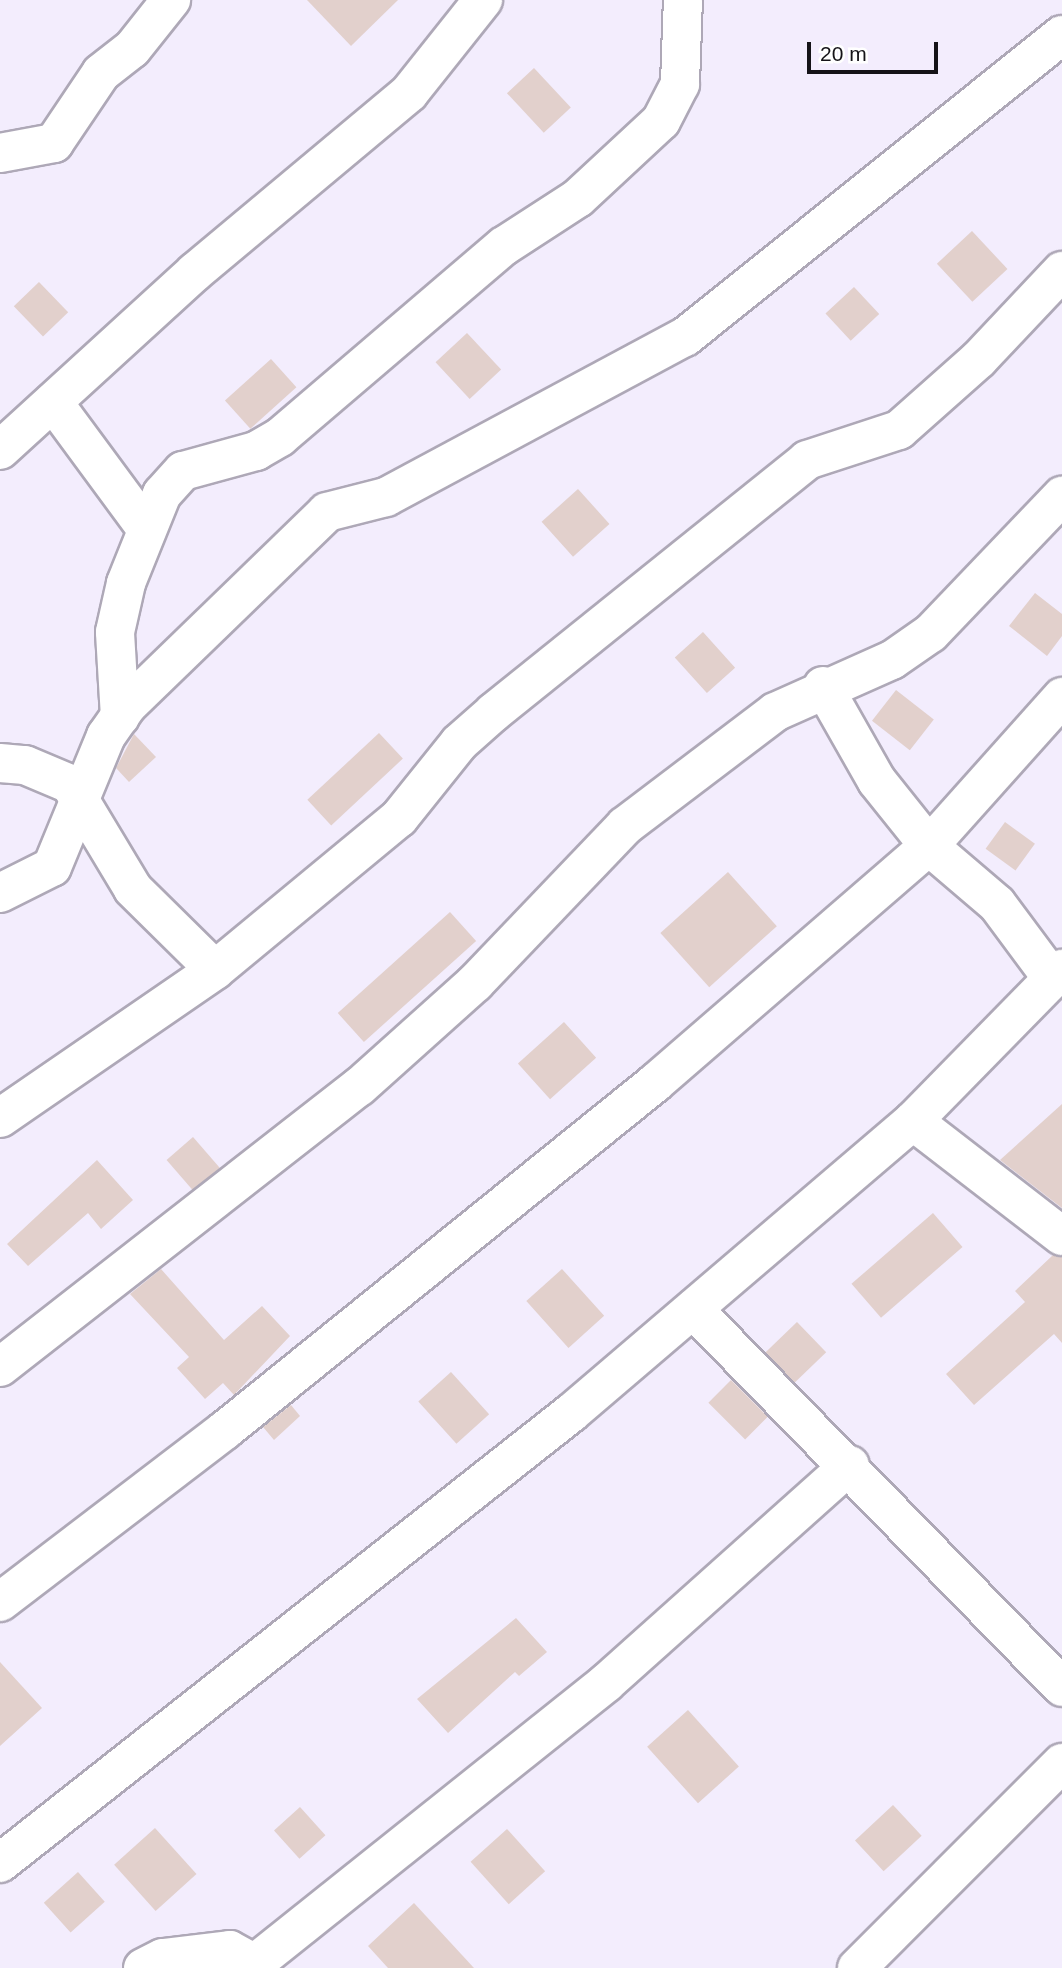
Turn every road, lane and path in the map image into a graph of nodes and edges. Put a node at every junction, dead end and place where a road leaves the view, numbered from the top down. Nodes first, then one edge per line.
1 (171, 0) edge
2 (483, 0) edge
3 (683, 0) edge
4 (1062, 35) edge
5 (0, 153) edge
6 (1062, 271) edge
7 (53, 402) junction
8 (0, 450) edge
9 (1062, 496) edge
10 (146, 528) junction
11 (823, 687) junction
12 (1062, 697) edge
13 (120, 717) junction
14 (0, 763) edge
15 (82, 798) junction
16 (929, 846) junction
17 (0, 893) edge
18 (215, 970) junction
19 (1057, 974) edge
20 (0, 1118) edge
21 (913, 1121) junction
22 (1062, 1236) edge
23 (693, 1309) junction
24 (0, 1367) edge
25 (850, 1465) junction
26 (0, 1602) edge
27 (1062, 1687) edge
28 (1062, 1762) edge
29 (0, 1863) edge
30 (252, 1966) edge
31 (143, 1968) edge
32 (857, 1968) edge

1 - 5 street
2 - 7 street
3 - 10 street
4 - 13 street
6 - 18 street
7 - 8 street
7 - 10 street
9 - 11 street
10 - 13 street
11 - 16 street
11 - 24 street
12 - 16 street
13 - 15 street
14 - 15 street
15 - 17 street
15 - 18 street
16 - 19 street
16 - 26 street
18 - 20 street
19 - 21 street
21 - 22 street
21 - 23 street
23 - 25 street
23 - 29 street
25 - 27 street
25 - 30 street
28 - 32 street
30 - 31 street

